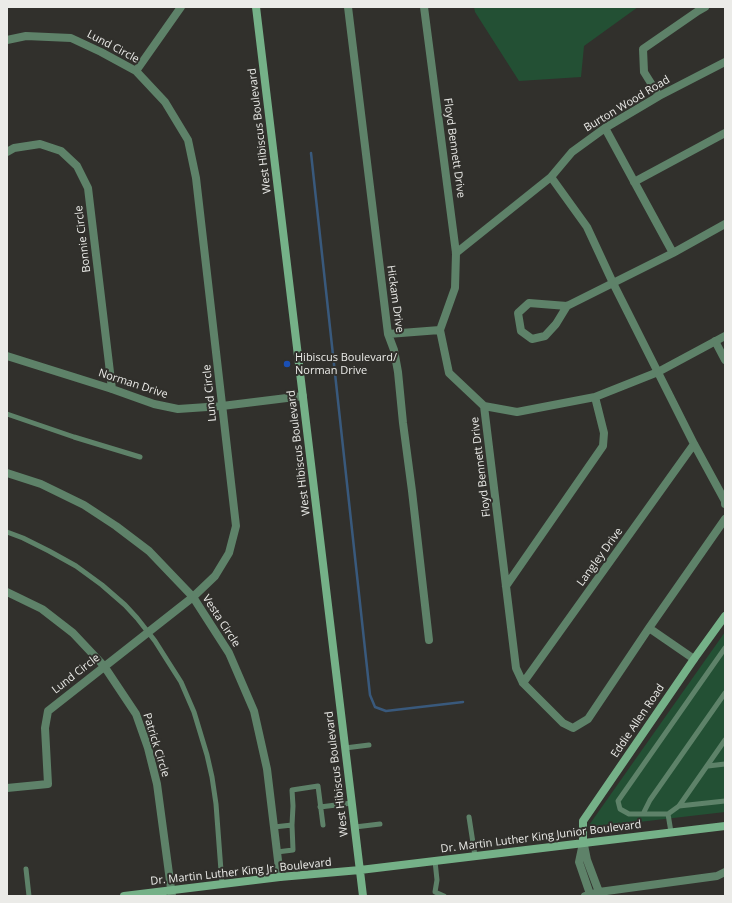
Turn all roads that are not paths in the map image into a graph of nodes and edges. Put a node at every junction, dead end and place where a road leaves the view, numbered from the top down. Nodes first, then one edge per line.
1 (181, 7) edge
2 (256, 7) edge
3 (348, 7) edge
4 (424, 7) edge
5 (705, 7) edge
6 (7, 40) edge
7 (725, 62) edge
8 (136, 71) junction
9 (659, 96) junction
10 (605, 128) junction
11 (725, 133) edge
12 (7, 152) edge
13 (552, 177) junction
14 (634, 182) junction
15 (725, 224) edge
16 (456, 253) junction
17 (673, 253) junction
18 (613, 283) junction
19 (567, 306) junction
20 (440, 330) junction
21 (388, 334) junction
22 (725, 336) edge
23 (715, 341) junction
24 (7, 356) edge
25 (725, 360) edge
26 (658, 372) junction
27 (112, 389) junction
28 (303, 396) junction
29 (595, 397) junction
30 (222, 406) junction
31 (484, 406) junction
32 (7, 414) edge
33 (694, 444) junction
34 (140, 457) dead end
35 (7, 473) edge
36 (725, 504) edge
37 (725, 519) edge
38 (7, 532) edge
39 (506, 586) junction
40 (7, 592) edge
41 (193, 597) junction
42 (725, 616) edge
43 (649, 628) junction
44 (148, 633) junction
45 (429, 640) dead end
46 (725, 648) edge
47 (694, 659) junction
48 (104, 666) junction
49 (523, 683) junction
50 (725, 693) edge
51 (725, 740) edge
52 (369, 745) dead end
53 (345, 748) junction
54 (725, 764) edge
55 (708, 766) junction
56 (7, 788) edge
57 (725, 801) edge
58 (352, 803) junction
59 (679, 806) junction
60 (320, 807) junction
61 (643, 814) junction
62 (668, 814) junction
63 (469, 817) dead end
64 (380, 824) dead end
65 (292, 825) junction
66 (323, 825) dead end
67 (725, 826) edge
68 (274, 827) junction
69 (355, 827) junction
70 (671, 832) junction
71 (583, 843) junction
72 (277, 852) junction
73 (475, 856) junction
74 (435, 861) junction
75 (26, 869) dead end
76 (360, 870) junction
77 (725, 872) edge
78 (280, 877) junction
79 (222, 884) junction
80 (599, 892) junction
81 (172, 893) edge
82 (587, 895) edge
83 (29, 896) edge
84 (124, 896) edge
85 (363, 896) edge
86 (444, 896) edge

1 - 8 street
2 - 28 street, West Hibiscus Boulevard
3 - 21 street, Hickam Drive
4 - 16 street, Floyd Bennett Drive
5 - 9 street
6 - 8 street, Lund Circle
7 - 9 street, Burton Wood Road
8 - 30 street, Lund Circle
9 - 10 street, Burton Wood Road
10 - 13 street, Burton Wood Road
10 - 14 street
11 - 14 street
12 - 27 street, Bonnie Circle
13 - 16 street, Burton Wood Road
13 - 18 street
14 - 17 street
15 - 17 street
16 - 20 street, Floyd Bennett Drive
17 - 18 street
18 - 19 street
18 - 26 street
19 - 19 street
20 - 21 street
20 - 31 street, Floyd Bennett Drive
21 - 45 street, Hickam Drive
22 - 23 street
23 - 25 street
23 - 26 street
24 - 27 street, Norman Drive
26 - 29 street
26 - 33 street
27 - 30 street, Norman Drive
28 - 30 street, Norman Drive
28 - 53 street, West Hibiscus Boulevard
29 - 31 street
29 - 39 street
30 - 41 street, Lund Circle
31 - 39 street, Floyd Bennett Drive
32 - 34 lane
33 - 36 street
33 - 49 street, Langley Drive
35 - 41 street, Vesta Circle
37 - 43 street
38 - 44 lane
39 - 49 street, Floyd Bennett Drive
40 - 48 street, Patrick Circle
41 - 44 street, Lund Circle
41 - 68 street, Vesta Circle
42 - 47 street, Eddie Allen Road
43 - 47 street
43 - 49 street, Floyd Bennett Drive
44 - 48 street, Lund Circle
44 - 79 lane
46 - 61 lane
47 - 71 street, Eddie Allen Road
48 - 56 street, Lund Circle
48 - 81 street, Patrick Circle
50 - 61 lane
51 - 55 lane
52 - 53 lane
53 - 58 street, West Hibiscus Boulevard
54 - 55 lane
55 - 59 lane
57 - 59 lane
58 - 60 lane
58 - 69 street, West Hibiscus Boulevard
59 - 62 lane
60 - 65 lane
60 - 66 lane
61 - 62 lane
62 - 70 lane
63 - 73 lane
64 - 69 lane
65 - 68 lane
65 - 72 lane
67 - 70 street, Dr. Martin Luther King Junior Boulevard
68 - 72 street, Vesta Circle
69 - 76 street, West Hibiscus Boulevard
70 - 71 street, Dr. Martin Luther King Junior Boulevard
71 - 73 street, Dr. Martin Luther King Junior Boulevard
71 - 80 street
71 - 82 street
72 - 78 street, Vesta Circle
73 - 74 street, Dr. Martin Luther King Junior Boulevard
74 - 76 street, Dr. Martin Luther King Junior Boulevard
74 - 86 lane
75 - 83 lane
76 - 78 street, Dr. Martin Luther King Jr. Boulevard
76 - 85 street, West Hibiscus Boulevard
77 - 80 street
78 - 79 street, Dr. Martin Luther King Jr. Boulevard
79 - 81 street, Dr. Martin Luther King Jr. Boulevard
80 - 82 street
81 - 84 street, Dr. Martin Luther King Jr. Boulevard

